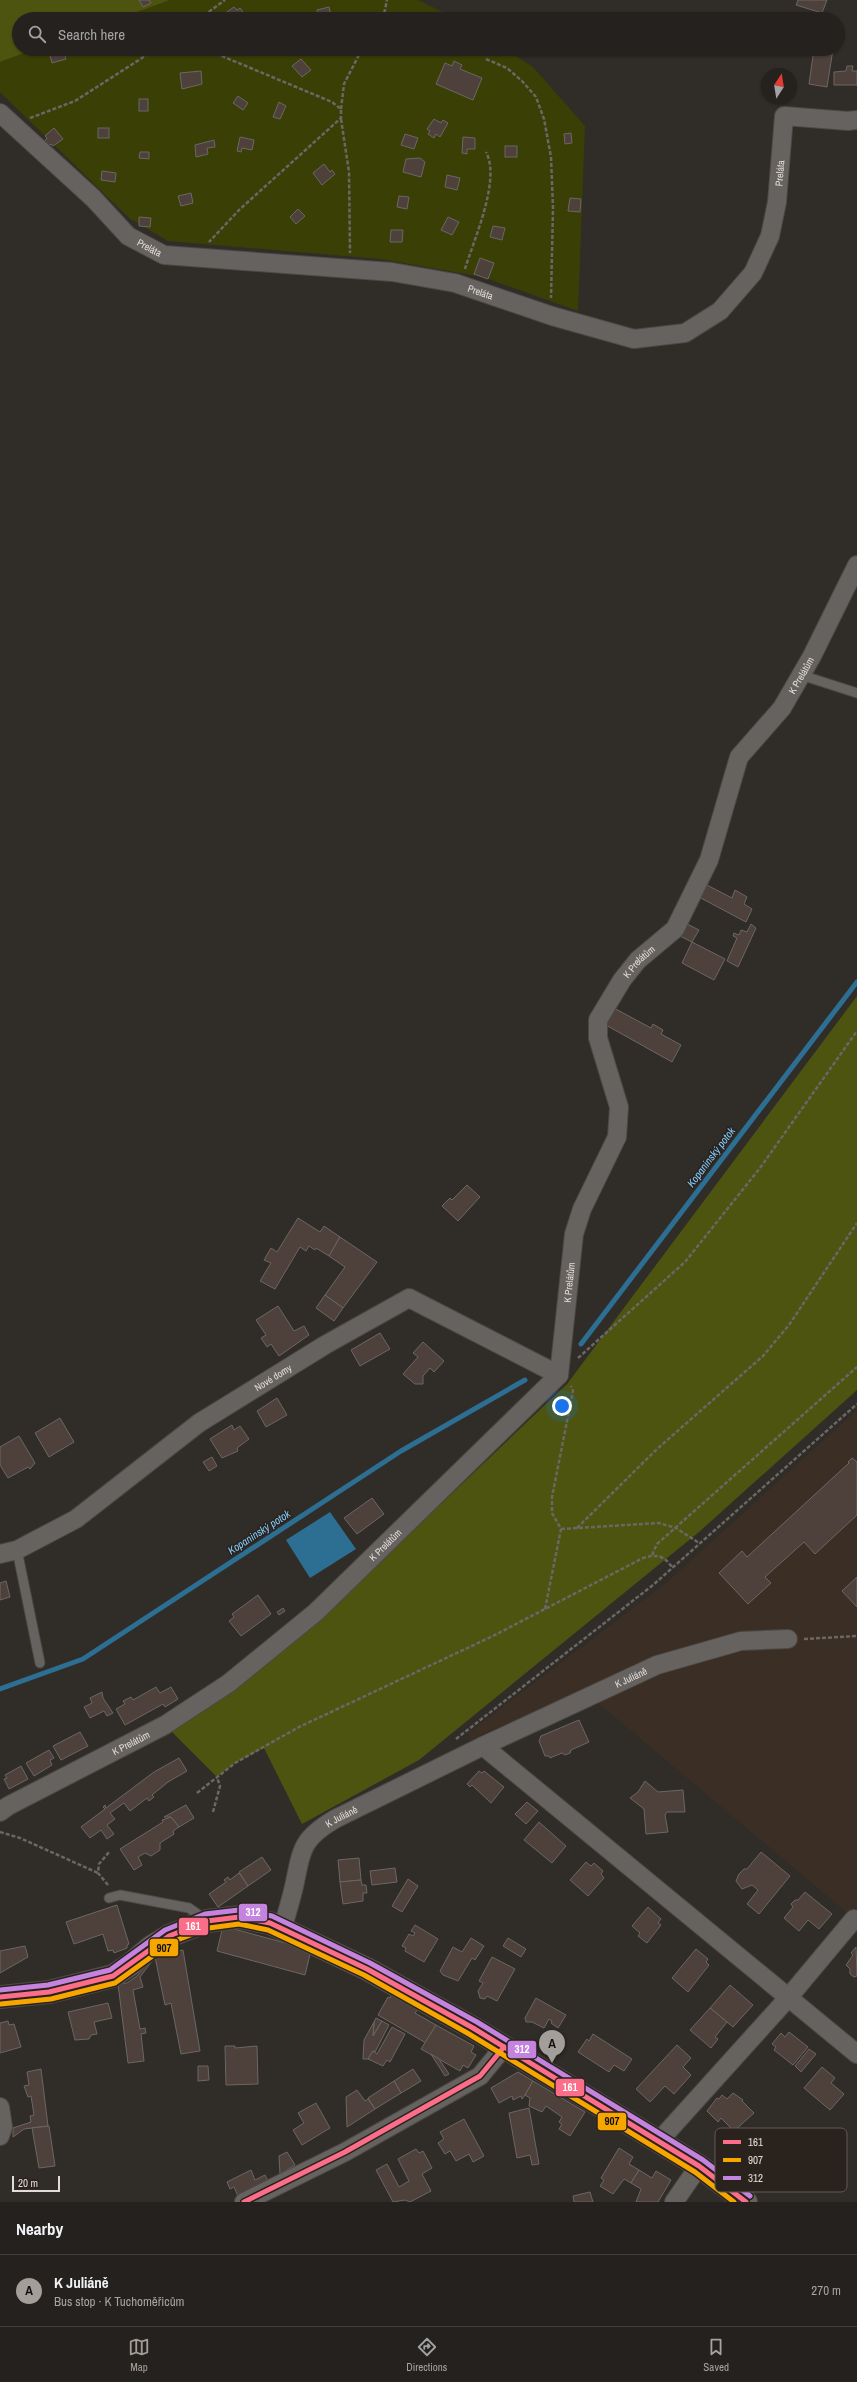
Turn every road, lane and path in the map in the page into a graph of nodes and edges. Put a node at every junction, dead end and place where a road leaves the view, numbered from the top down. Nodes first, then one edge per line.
1 (226, 0) edge
2 (387, 0) edge
3 (209, 12) edge
4 (384, 12) edge
5 (145, 56) edge
6 (222, 56) edge
7 (358, 56) edge
8 (486, 59) dead end
9 (341, 109) junction
10 (5, 118) edge
11 (341, 118) junction
12 (857, 120) edge
13 (486, 152) dead end
14 (194, 258) junction
15 (351, 269) junction
16 (460, 285) junction
17 (552, 316) junction
18 (857, 565) edge
19 (801, 675) junction
20 (857, 693) edge
21 (857, 1031) edge
22 (857, 1223) edge
23 (857, 1367) edge
24 (559, 1375) junction
25 (857, 1404) edge
26 (576, 1528) junction
27 (676, 1528) junction
28 (562, 1529) junction
29 (699, 1543) junction
30 (8, 1552) edge
31 (652, 1555) junction
32 (672, 1567) junction
33 (545, 1609) junction
34 (857, 1636) edge
35 (788, 1639) joint
36 (40, 1663) dead end
37 (451, 1744) dead end
38 (483, 1746) junction
39 (217, 1777) junction
40 (197, 1793) dead end
41 (0, 1812) edge
42 (213, 1812) dead end
43 (0, 1832) edge
44 (110, 1851) dead end
45 (98, 1873) junction
46 (120, 1895) junction
47 (110, 1898) dead end
48 (854, 1919) dead end
49 (207, 1921) junction
50 (283, 1927) junction
51 (0, 1997) edge
52 (788, 1998) junction
53 (504, 2048) junction
54 (857, 2054) edge
55 (0, 2107) edge
56 (0, 2136) edge
57 (659, 2141) junction
58 (699, 2166) junction
59 (715, 2178) edge
60 (733, 2192) edge
61 (244, 2202) edge
62 (674, 2202) edge
63 (746, 2202) edge

1 - 3 path
2 - 4 path
5 - 10 path
6 - 9 path
7 - 9 path
8 - 17 path
9 - 11 path
10 - 14 street, Preláta
11 - 14 path
11 - 15 path
12 - 17 street, Preláta
13 - 16 path
14 - 15 street, Preláta
15 - 16 street, Preláta
16 - 17 street, Preláta
18 - 19 street, K Prelátům
19 - 20 lane
19 - 24 street, K Prelátům
21 - 24 path
22 - 26 path
23 - 27 path
24 - 28 path
24 - 30 street, Nové domy
24 - 41 street, K Prelátům
25 - 29 path
26 - 27 path
26 - 28 path
27 - 29 path
27 - 31 path
28 - 33 path
29 - 32 path
30 - 36 lane
31 - 32 path
31 - 33 path
32 - 37 path
33 - 39 path
34 - 35 path
35 - 38 street, K Juliáně
38 - 50 street, K Juliáně
38 - 52 street
39 - 40 path
39 - 42 path
43 - 45 path
44 - 45 path
45 - 46 path
46 - 47 lane
46 - 49 lane
48 - 52 street
49 - 50 street
49 - 51 street
50 - 53 street
52 - 54 street
52 - 57 street
53 - 57 street
53 - 61 street
55 - 56 street
57 - 58 street
58 - 59 street
58 - 62 street
60 - 63 street

